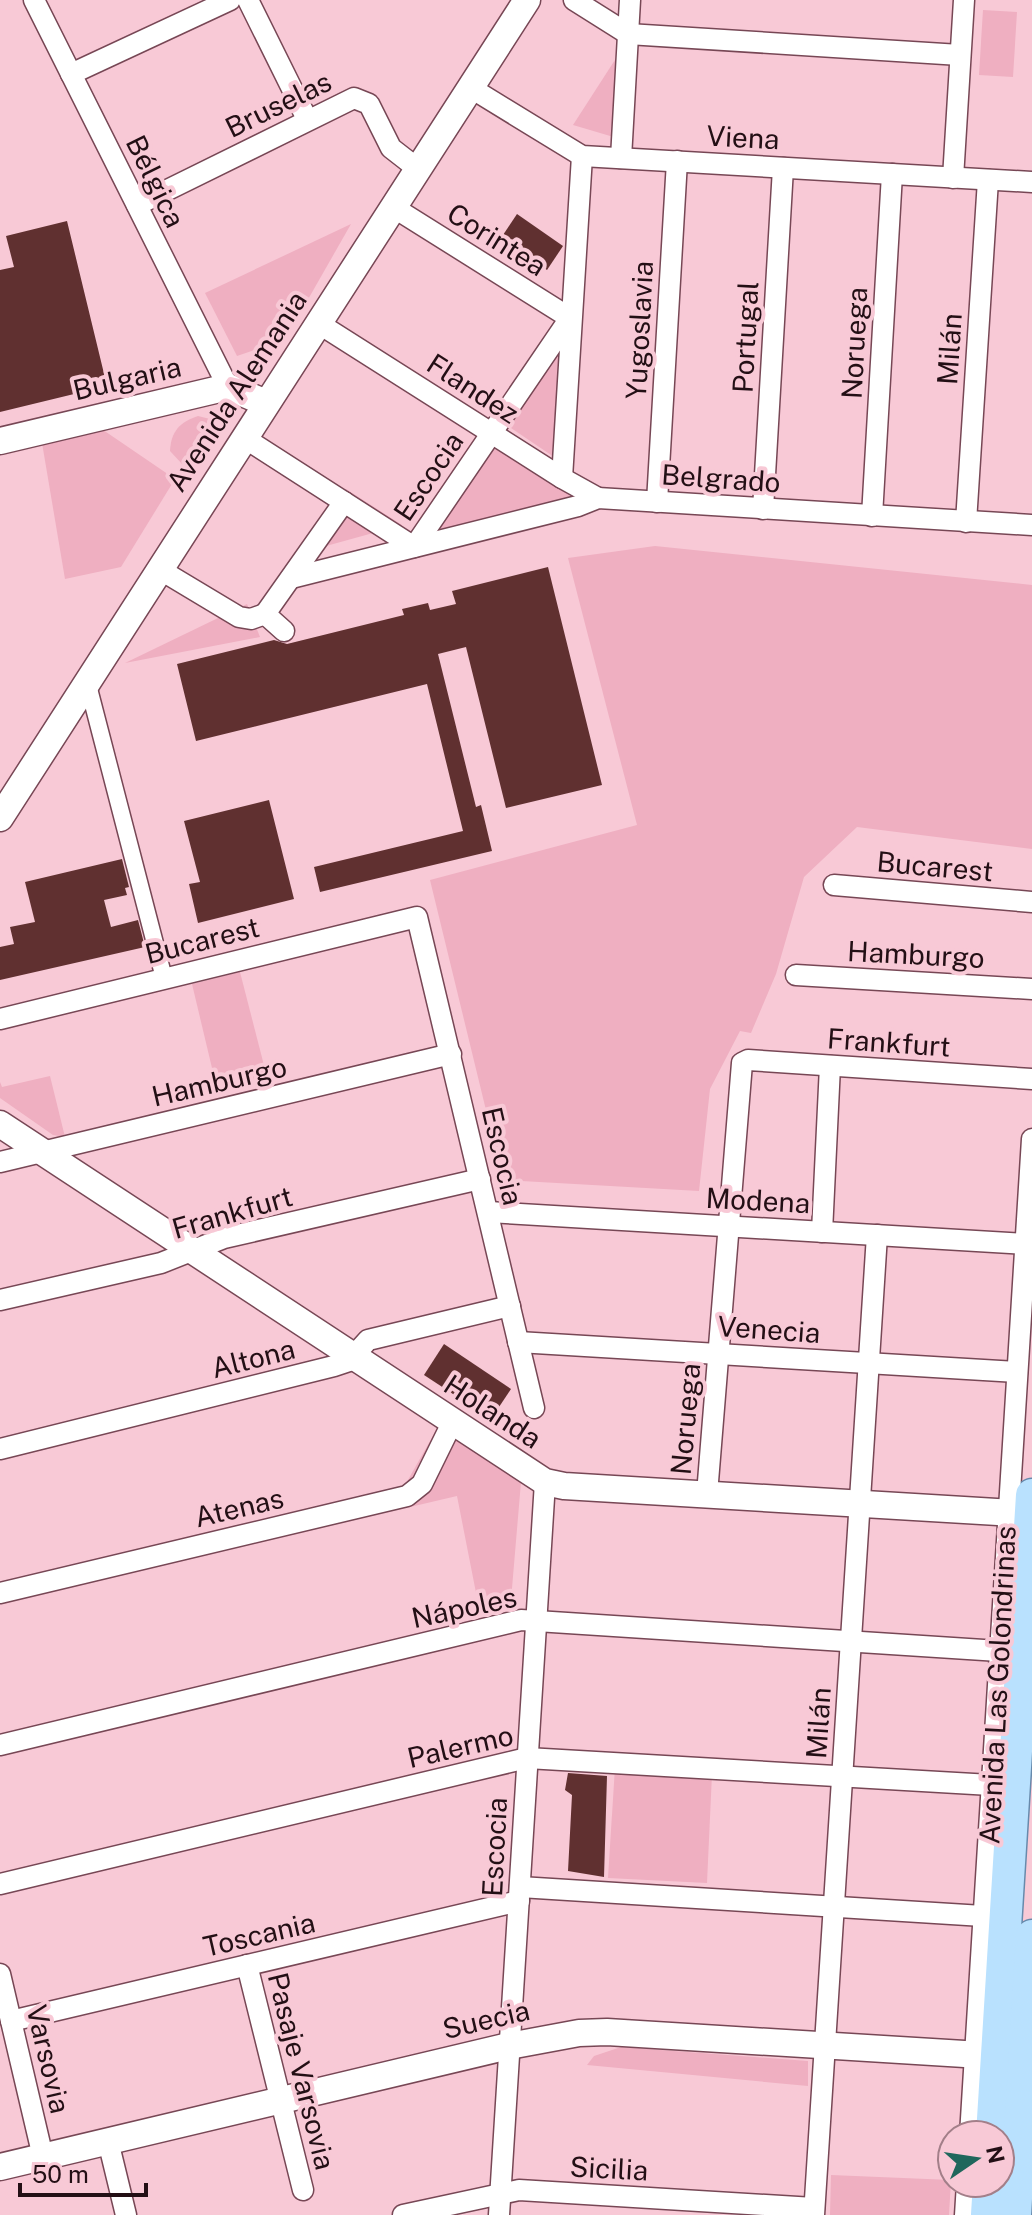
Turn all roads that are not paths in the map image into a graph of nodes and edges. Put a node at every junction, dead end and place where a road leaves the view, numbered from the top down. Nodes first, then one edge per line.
1 (34, 0) edge
2 (230, 0) edge
3 (248, 0) edge
4 (527, 0) edge
5 (574, 0) edge
6 (630, 0) edge
7 (964, 0) edge
8 (628, 34) junction
9 (960, 55) junction
10 (73, 79) junction
11 (471, 88) junction
12 (307, 119) junction
13 (582, 156) junction
14 (621, 158) junction
15 (677, 161) junction
16 (783, 168) junction
17 (418, 169) junction
18 (892, 174) junction
19 (953, 178) junction
20 (988, 180) junction
21 (1032, 182) edge
22 (137, 205) junction
23 (393, 207) junction
24 (570, 318) junction
25 (318, 323) junction
26 (228, 387) junction
27 (266, 403) junction
28 (492, 433) junction
29 (243, 437) junction
30 (0, 441) edge
31 (562, 478) junction
32 (598, 498) junction
33 (344, 502) junction
34 (657, 502) junction
35 (763, 509) junction
36 (872, 516) junction
37 (966, 522) junction
38 (1032, 525) edge
39 (414, 547) junction
40 (159, 569) junction
41 (291, 578) junction
42 (265, 614) junction
43 (284, 631) dead end
44 (87, 681) junction
45 (0, 818) edge
46 (834, 885) dead end
47 (1032, 902) edge
48 (417, 917) joint
49 (796, 975) dead end
50 (164, 978) junction
51 (1032, 989) edge
52 (0, 1019) edge
53 (451, 1054) junction
54 (743, 1062) joint
55 (830, 1066) junction
56 (1032, 1079) edge
57 (0, 1124) edge
58 (1032, 1139) edge
59 (43, 1152) junction
60 (0, 1162) edge
61 (480, 1179) junction
62 (488, 1212) junction
63 (729, 1227) junction
64 (822, 1232) junction
65 (877, 1235) junction
66 (1025, 1244) junction
67 (190, 1250) junction
68 (0, 1300) edge
69 (510, 1306) junction
70 (518, 1342) junction
71 (719, 1354) junction
72 (352, 1357) junction
73 (869, 1363) junction
74 (1017, 1372) junction
75 (534, 1408) dead end
76 (452, 1423) junction
77 (0, 1449) edge
78 (545, 1482) junction
79 (707, 1494) junction
80 (860, 1504) junction
81 (1026, 1509) edge
82 (0, 1593) edge
83 (536, 1620) junction
84 (851, 1641) junction
85 (999, 1651) junction
86 (0, 1745) edge
87 (527, 1758) junction
88 (842, 1775) junction
89 (991, 1785) junction
90 (0, 1884) edge
91 (519, 1894) junction
92 (834, 1907) junction
93 (983, 1916) junction
94 (1032, 1936) edge
95 (247, 1965) junction
96 (0, 1974) edge
97 (11, 2021) junction
98 (1027, 2029) junction
99 (825, 2045) junction
100 (509, 2046) junction
101 (986, 2055) junction
102 (1023, 2090) junction
103 (281, 2100) junction
104 (973, 2119) edge
105 (1008, 2119) edge
106 (1016, 2135) edge
107 (108, 2141) junction
108 (43, 2157) junction
109 (0, 2167) edge
110 (303, 2190) dead end
111 (501, 2192) junction
112 (814, 2212) edge
113 (126, 2215) edge
114 (403, 2215) edge
115 (499, 2215) edge

1 - 10 street, Bélgica
2 - 10 street
3 - 12 street
4 - 11 street, Avenida Alemania
5 - 8 street
6 - 8 street
7 - 9 street
8 - 9 street
8 - 14 street
9 - 19 street
10 - 22 street, Bélgica
11 - 13 street, Viena
11 - 17 street, Avenida Alemania
12 - 17 street, Bruselas
12 - 22 street, Bruselas
13 - 14 street, Viena
13 - 24 street, Escocia
14 - 15 street, Viena
15 - 16 street, Viena
15 - 34 street, Yugoslavia
16 - 18 street, Viena
16 - 35 street, Portugal
17 - 23 street, Avenida Alemania
18 - 19 street, Viena
18 - 36 street, Noruega
19 - 20 street, Viena
20 - 21 street, Viena
20 - 37 street, Milán
22 - 26 street, Bélgica
23 - 24 street, Corintea
23 - 25 street, Avenida Alemania
24 - 28 street, Escocia
24 - 31 street, Escocia
25 - 27 street, Avenida Alemania
25 - 28 street, Flandez
26 - 27 street
26 - 30 street, Bulgaria
27 - 29 street, Avenida Alemania
28 - 31 street, Flandez
28 - 39 street, Escocia
29 - 33 street
29 - 40 street, Avenida Alemania
31 - 32 street, Flandez
32 - 34 street, Belgrado
32 - 39 street, Belgrado
33 - 39 street
33 - 41 street
34 - 35 street, Belgrado
35 - 36 street, Belgrado
36 - 37 street, Belgrado
37 - 38 street, Belgrado
39 - 41 street, Belgrado
40 - 42 street
40 - 44 street, Avenida Alemania
41 - 42 street
42 - 43 street
44 - 45 street, Avenida Alemania
44 - 50 street
46 - 47 street, Bucarest
48 - 50 street, Bucarest
48 - 53 street, Escocia
49 - 51 street, Hamburgo
50 - 52 street, Bucarest
53 - 59 street, Hamburgo
53 - 61 street, Escocia
54 - 55 street, Frankfurt
54 - 63 street, Noruega
55 - 56 street, Frankfurt
55 - 64 street
57 - 59 street, Holanda
58 - 66 street, Avenida Las Golondrinas
59 - 60 street, Hamburgo
59 - 67 street, Holanda
61 - 62 street, Escocia
61 - 67 street, Frankfurt
62 - 63 street, Modena
62 - 69 street, Escocia
63 - 64 street, Modena
63 - 71 street, Noruega
64 - 65 street, Modena
65 - 66 street, Modena
65 - 73 street, Milán
66 - 74 street, Avenida Las Golondrinas
67 - 68 street, Frankfurt
67 - 72 street, Holanda
69 - 70 street, Escocia
69 - 72 street, Altona
70 - 71 street, Venecia
70 - 75 street, Escocia
71 - 73 street, Venecia
71 - 79 street, Noruega
72 - 76 street, Holanda
72 - 77 street, Altona
73 - 74 street, Venecia
73 - 80 street, Milán
74 - 81 street, Avenida Las Golondrinas
76 - 78 street, Holanda
76 - 82 street, Atenas
78 - 79 street, Holanda
78 - 83 street, Escocia
79 - 80 street, Holanda
80 - 81 street, Holanda
80 - 84 street, Milán
81 - 85 street, Avenida Las Golondrinas
81 - 101 main road, Avenida Las Golondrinas
83 - 84 street, Nápoles
83 - 86 street, Nápoles
83 - 87 street, Escocia
84 - 85 street, Nápoles
84 - 88 street, Milán
85 - 89 street, Avenida Las Golondrinas
87 - 88 street, Palermo
87 - 90 street, Palermo
87 - 91 street, Escocia
88 - 89 street, Palermo
88 - 92 street, Milán
89 - 93 street, Avenida Las Golondrinas
91 - 92 street, Toscania
91 - 95 street, Toscania
91 - 100 street, Escocia
92 - 93 street, Toscania
92 - 99 street, Milán
93 - 101 street, Avenida Las Golondrinas
94 - 98 main road, Avenida Las Golondrinas
95 - 97 street, Toscania
95 - 103 street, Pasaje Varsovia
96 - 97 street, Varsovia
97 - 108 street, Varsovia
98 - 101 main road
98 - 102 main road, Avenida Las Golondrinas
99 - 100 street, Suecia
99 - 101 street, Suecia
99 - 112 street, Milán
100 - 103 street, Suecia
100 - 111 street, Escocia
101 - 102 main road
101 - 104 street, Avenida Las Golondrinas
101 - 105 main road, Avenida Las Golondrinas
102 - 106 main road, Avenida Las Golondrinas
103 - 107 street, Suecia
103 - 110 street, Pasaje Varsovia
107 - 108 street, Suecia
107 - 113 street
108 - 109 street, Suecia
111 - 112 street, Sicilia
111 - 114 street, Sicilia
111 - 115 street, Escocia

